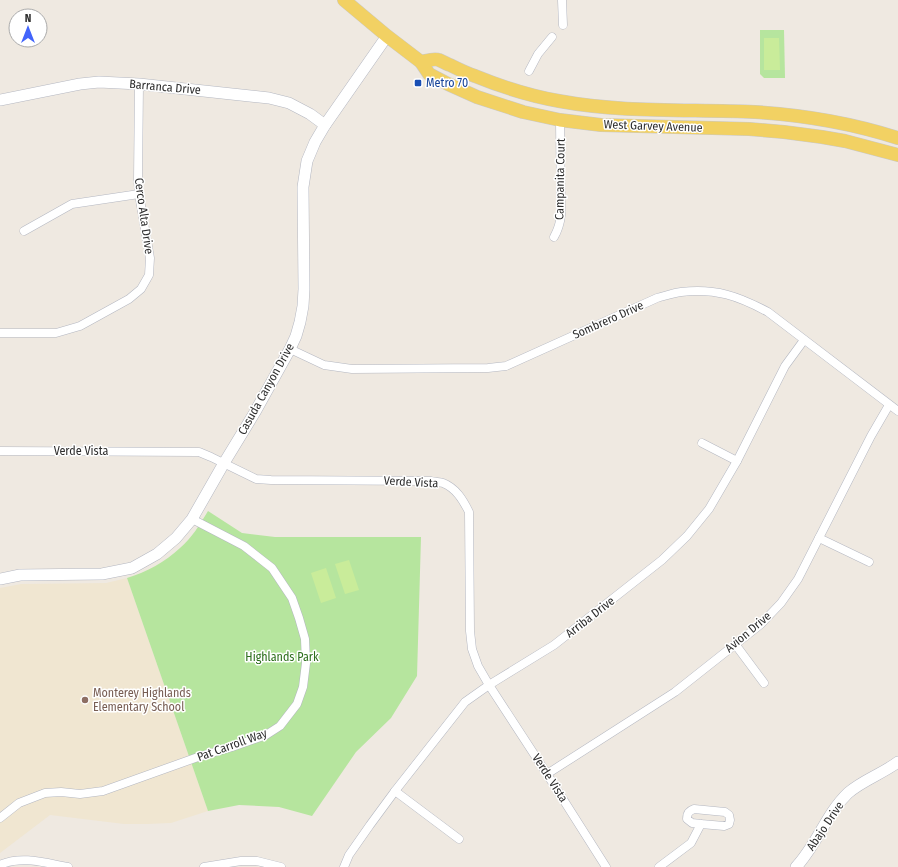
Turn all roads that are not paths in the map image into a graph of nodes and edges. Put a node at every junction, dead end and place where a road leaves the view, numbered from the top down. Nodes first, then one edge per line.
1 (344, 0) edge
2 (562, 0) edge
3 (563, 25) dead end
4 (387, 36) junction
5 (552, 37) dead end
6 (421, 62) junction
7 (529, 71) dead end
8 (139, 84) junction
9 (0, 100) edge
10 (560, 120) junction
11 (325, 124) junction
12 (898, 138) edge
13 (895, 154) edge
14 (139, 194) junction
15 (24, 231) dead end
16 (554, 237) dead end
17 (0, 333) edge
18 (804, 340) junction
19 (290, 349) junction
20 (890, 405) junction
21 (898, 411) edge
22 (702, 443) dead end
23 (0, 451) edge
24 (736, 461) junction
25 (224, 463) junction
26 (192, 519) junction
27 (820, 538) junction
28 (869, 562) dead end
29 (0, 579) edge
30 (735, 644) junction
31 (764, 683) dead end
32 (489, 685) junction
33 (898, 762) edge
34 (547, 774) junction
35 (395, 791) junction
36 (0, 818) edge
37 (701, 824) junction
38 (459, 839) dead end
39 (0, 865) edge
40 (68, 867) edge
41 (204, 867) edge
42 (281, 867) edge
43 (344, 867) edge
44 (606, 867) edge
45 (659, 867) edge
46 (796, 867) edge

1 - 4 main road, West Garvey Avenue
2 - 3 street
4 - 6 main road, West Garvey Avenue
4 - 11 street, Casuda Canyon Drive
5 - 7 street
6 - 10 main road, West Garvey Avenue
6 - 12 main road, West Garvey Avenue
8 - 9 street, Barranca Drive
8 - 11 street, Barranca Drive
8 - 14 street, Cerco Alta Drive
10 - 13 main road, West Garvey Avenue
10 - 16 street, Campanita Court
11 - 19 street, Casuda Canyon Drive
12 - 13 main road
14 - 15 street
14 - 17 street, Cerco Alta Drive
18 - 19 street, Sombrero Drive
18 - 20 street, Sombrero Drive
18 - 24 street, Arriba Drive
19 - 25 street, Casuda Canyon Drive
20 - 21 street, Sombrero Drive
20 - 27 street, Avion Drive
22 - 24 street
23 - 25 street, Verde Vista
24 - 32 street, Arriba Drive
25 - 26 street, Casuda Canyon Drive
25 - 32 street, Verde Vista
26 - 29 street, Casuda Canyon Drive
26 - 36 street, Pat Carroll Way
27 - 28 street
27 - 30 street, Avion Drive
30 - 31 street
30 - 34 street, Avion Drive
32 - 34 street, Verde Vista
32 - 35 street, Arriba Drive
33 - 46 street, Abajo Drive
34 - 44 street, Verde Vista
35 - 38 street
35 - 43 street, Arriba Drive
37 - 37 street
37 - 45 street
39 - 40 street
41 - 42 street

